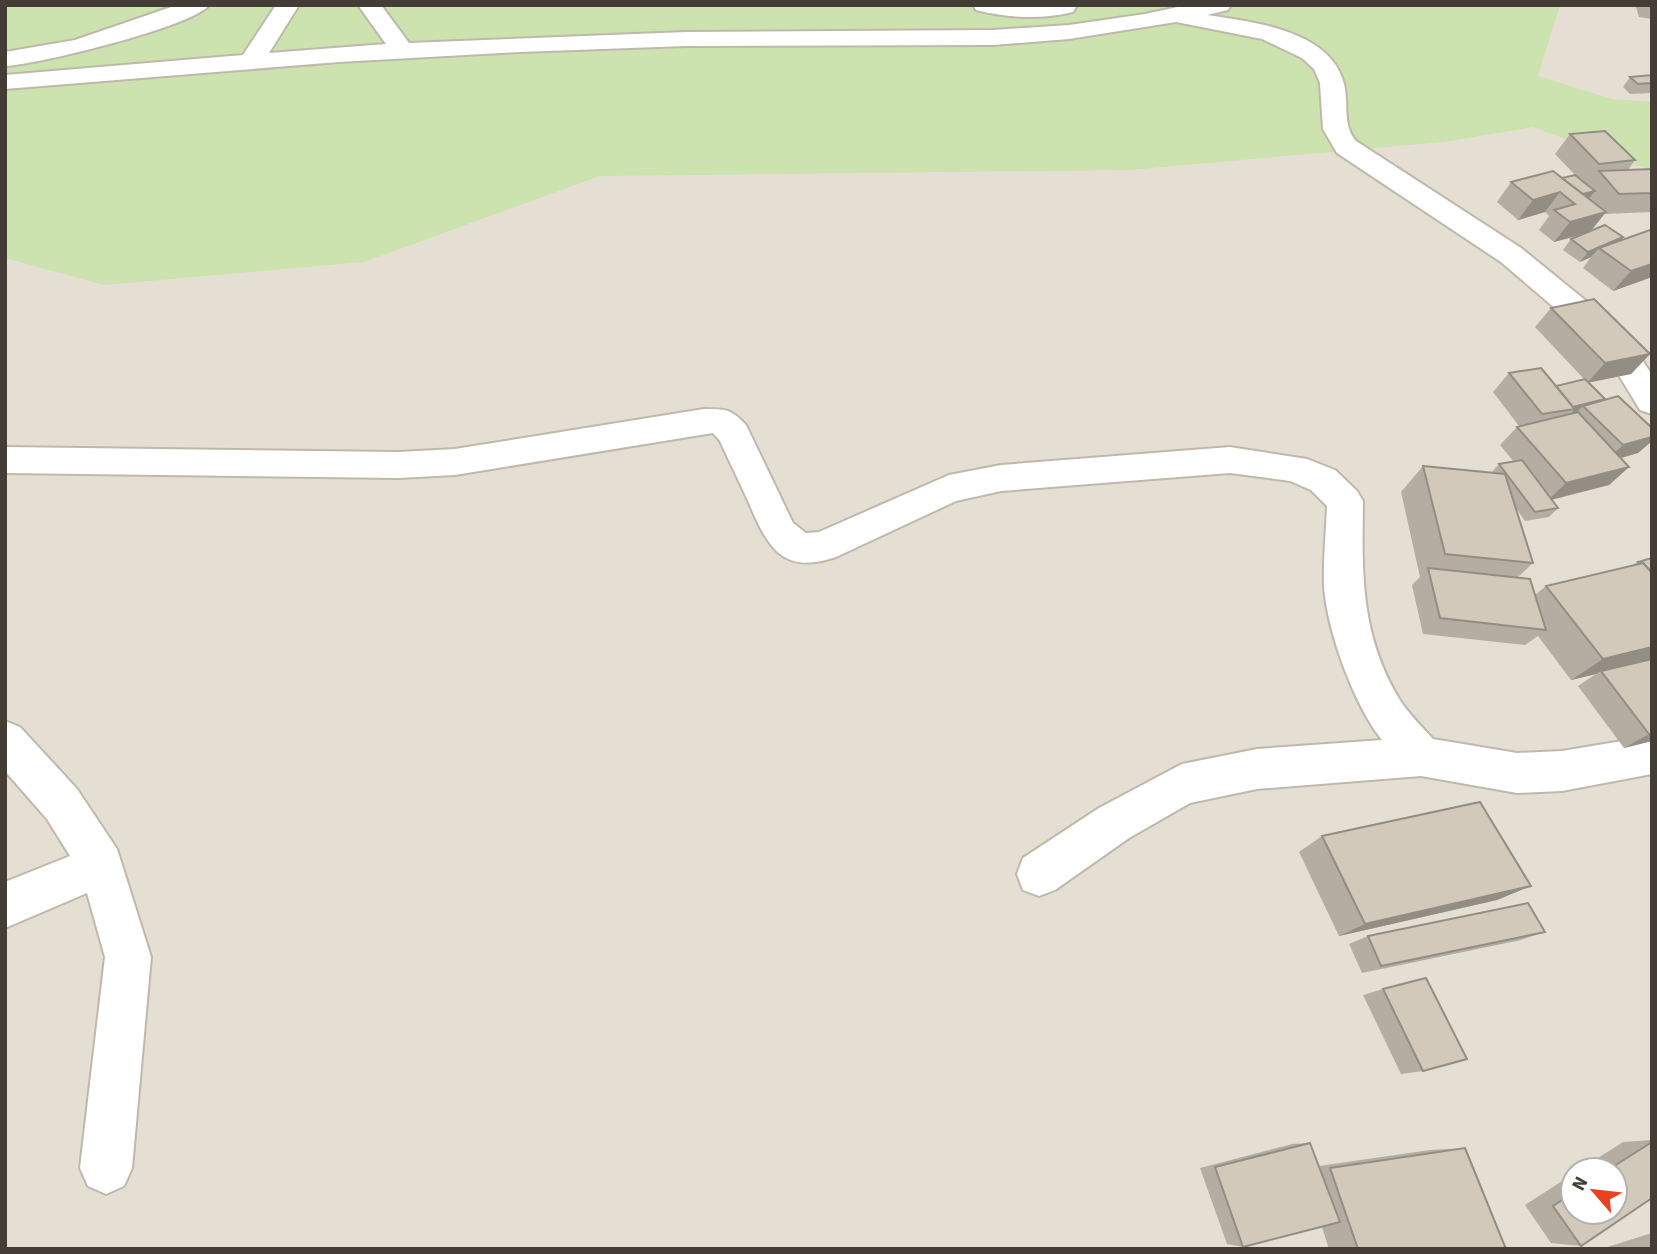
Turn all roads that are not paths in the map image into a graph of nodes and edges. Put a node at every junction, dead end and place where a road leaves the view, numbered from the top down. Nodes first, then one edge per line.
1 (198, 5) edge
2 (288, 5) edge
3 (369, 5) edge
4 (984, 5) edge
5 (1076, 5) edge
6 (1220, 5) edge
7 (1172, 16) junction
8 (403, 51) junction
9 (5, 60) edge
10 (251, 62) junction
11 (5, 82) edge
12 (1652, 402) edge
13 (5, 460) edge
14 (5, 740) edge
15 (1652, 755) edge
16 (1421, 757) junction
17 (101, 864) junction
18 (1039, 874) dead end
19 (5, 905) edge
20 (106, 1168) dead end

1 - 9 street
2 - 10 street
3 - 8 street
4 - 5 street
6 - 7 street
7 - 8 street
7 - 12 street
8 - 10 street
10 - 11 street
13 - 16 street
14 - 17 street
15 - 16 street
16 - 18 street
17 - 19 street
17 - 20 street

